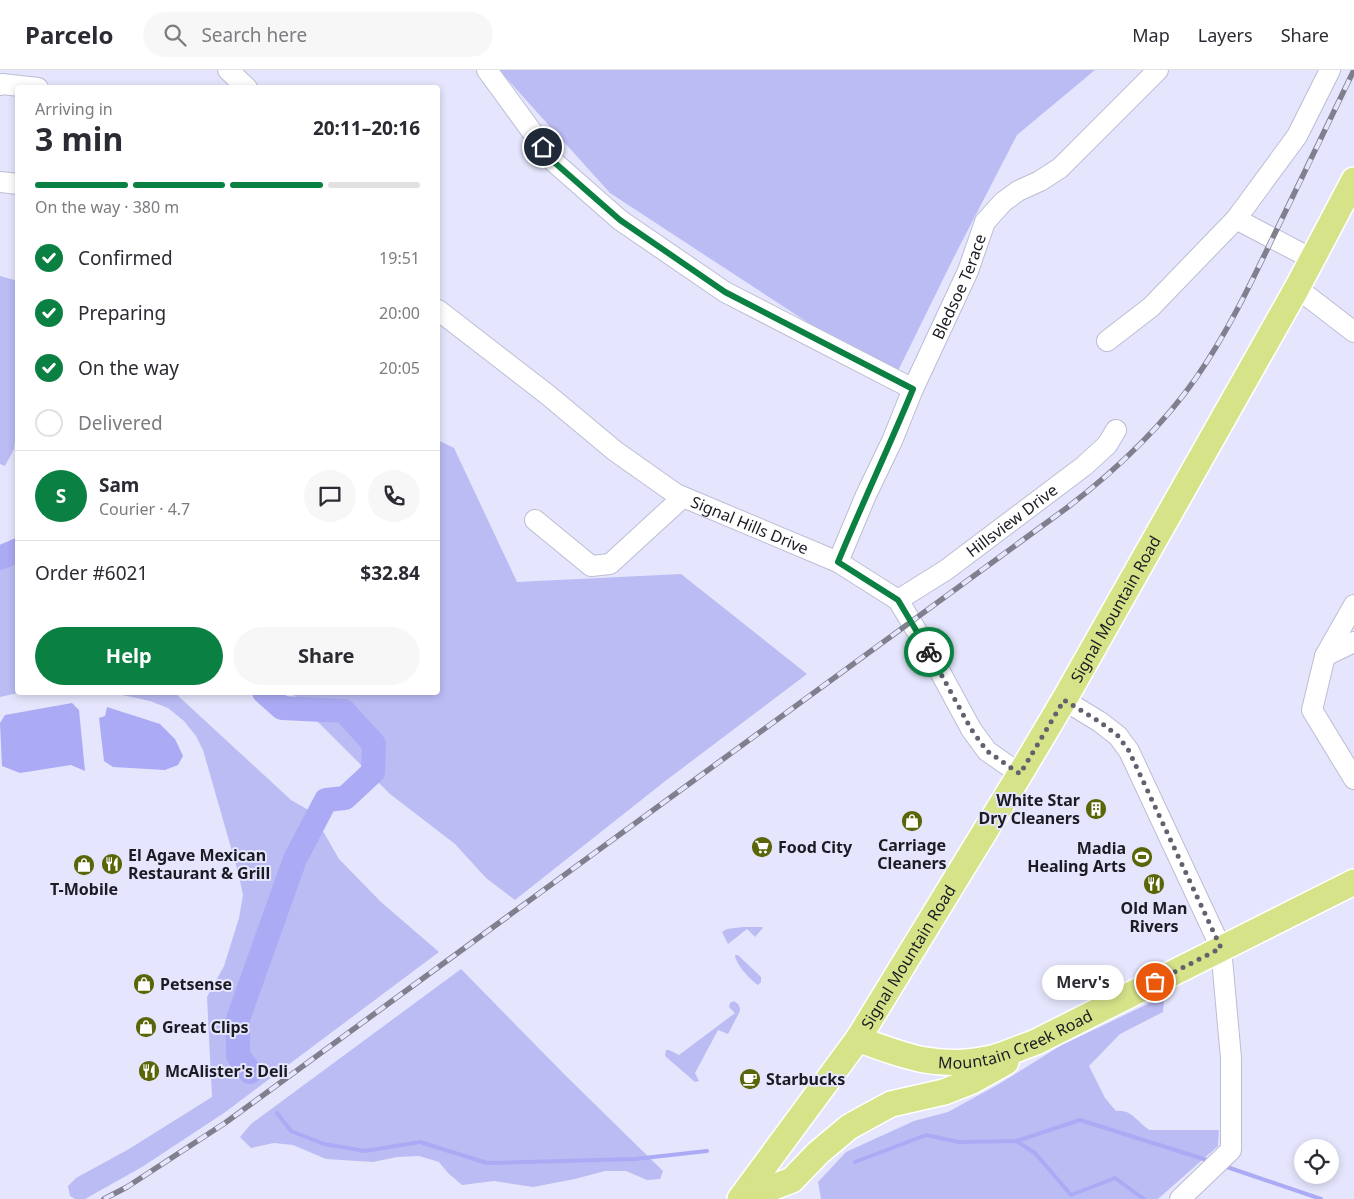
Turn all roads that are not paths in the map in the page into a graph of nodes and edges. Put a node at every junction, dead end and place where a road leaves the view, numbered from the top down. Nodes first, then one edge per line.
1 (228, 70) edge
2 (486, 70) edge
3 (1158, 70) edge
4 (1330, 70) edge
5 (0, 85) edge
6 (244, 85) edge
7 (15, 86) edge
8 (1354, 180) edge
9 (0, 182) edge
10 (15, 184) edge
11 (1236, 220) junction
12 (1312, 259) junction
13 (1297, 288) junction
14 (440, 312) edge
15 (1354, 332) edge
16 (1106, 341) dead end
17 (913, 389) junction
18 (1116, 430) dead end
19 (683, 497) junction
20 (535, 520) dead end
21 (838, 562) junction
22 (898, 600) junction
23 (1354, 605) edge
24 (1354, 642) edge
25 (1325, 656) junction
26 (1064, 700) junction
27 (1020, 774) junction
28 (1354, 779) edge
29 (1354, 882) edge
30 (1221, 948) junction
31 (858, 1039) junction
32 (1036, 1042) junction
33 (741, 1199) edge
34 (1180, 1199) edge

1 - 6 street
2 - 17 street
3 - 17 street, Bledsoe Terace
4 - 11 street
5 - 7 street
8 - 12 main road, Signal Mountain Road
9 - 10 street
11 - 12 street
11 - 16 street
12 - 13 main road, Signal Mountain Road
13 - 15 street
13 - 26 main road, Signal Mountain Road
14 - 19 street, Signal Hills Drive
17 - 21 street, Bledsoe Terace
18 - 22 street, Hillsview Drive
19 - 20 street
19 - 21 street, Signal Hills Drive
21 - 22 street, Signal Hills Drive
22 - 27 street, Signal Hills Drive
23 - 25 street
24 - 25 street
25 - 28 street
26 - 27 main road, Signal Mountain Road
26 - 30 street
27 - 31 main road, Signal Mountain Road
29 - 30 main road, Mountain Creek Road
30 - 32 main road, Mountain Creek Road
30 - 34 street
31 - 32 main road, Mountain Creek Road
31 - 33 main road, Signal Mountain Road
32 - 33 main road

